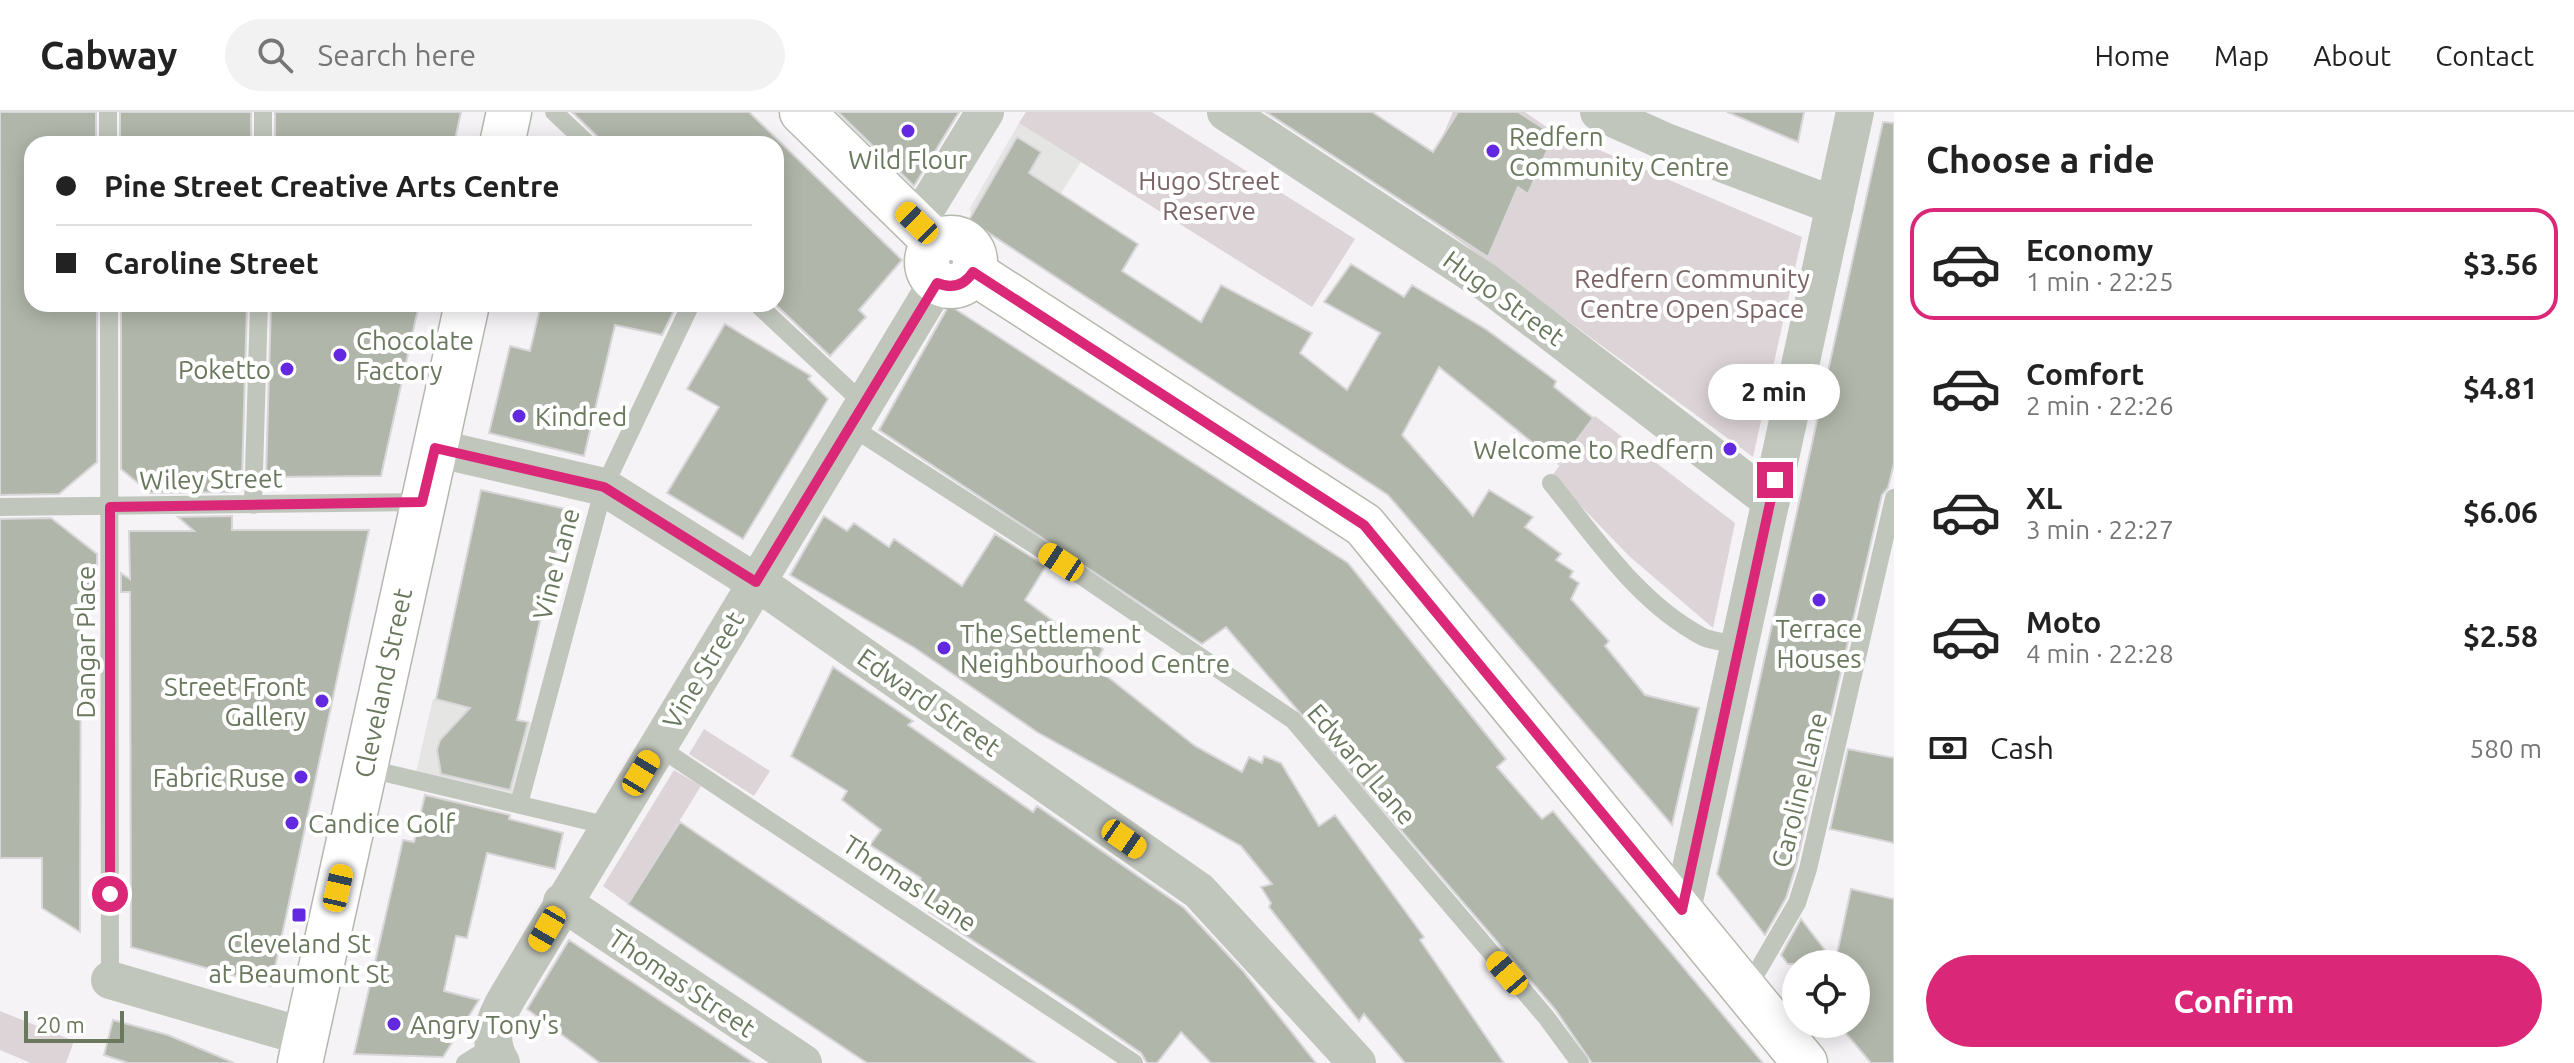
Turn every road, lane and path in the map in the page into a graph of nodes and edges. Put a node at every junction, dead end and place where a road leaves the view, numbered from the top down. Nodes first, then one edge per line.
1 (108, 112) edge
2 (263, 112) edge
3 (509, 112) edge
4 (554, 112) edge
5 (802, 112) edge
6 (985, 112) edge
7 (1226, 112) edge
8 (1599, 112) edge
9 (1855, 112) edge
10 (108, 136) edge
11 (263, 136) edge
12 (504, 136) edge
13 (580, 136) edge
14 (1835, 206) junction
15 (941, 255) junction
16 (109, 312) edge
17 (259, 312) edge
18 (465, 312) edge
19 (687, 312) edge
20 (764, 312) edge
21 (857, 415) junction
22 (435, 448) junction
23 (1551, 483) dead end
24 (604, 487) junction
25 (1894, 498) edge
26 (1771, 501) junction
27 (422, 502) junction
28 (253, 505) junction
29 (0, 507) edge
30 (110, 507) junction
31 (756, 582) junction
32 (1740, 645) junction
33 (657, 746) junction
34 (365, 768) junction
35 (519, 804) junction
36 (609, 826) junction
37 (562, 902) junction
38 (1682, 910) junction
39 (110, 980) joint
40 (1747, 989) junction
41 (303, 1050) edge
42 (486, 1057) edge
43 (803, 1063) edge
44 (1134, 1063) edge
45 (1357, 1063) edge
46 (1580, 1063) edge
47 (1805, 1063) edge

1 - 10 lane
2 - 11 lane
3 - 12 street
4 - 13 lane
5 - 15 street
6 - 15 street, Vine Street
7 - 26 street, Hugo Street
8 - 14 street
9 - 14 street
14 - 26 street
15 - 21 street, Vine Street
15 - 38 street
16 - 30 lane, Dangar Place
17 - 28 lane
18 - 22 street, Cleveland Street
19 - 24 lane, Vine Lane
20 - 21 lane
21 - 31 street, Vine Street
21 - 46 lane, Edward Lane
22 - 24 street, Edward Street
22 - 27 street, Cleveland Street
23 - 32 lane
24 - 31 street, Edward Street
24 - 35 lane, Vine Lane
25 - 40 lane, Caroline Lane
26 - 32 street
27 - 28 lane, Wiley Street
27 - 34 street, Cleveland Street
28 - 30 lane, Wiley Street
29 - 30 lane, Wiley Street
30 - 39 lane, Dangar Place
31 - 33 street, Vine Street
31 - 45 street, Edward Street
32 - 38 street
33 - 36 street, Vine Street
33 - 44 lane, Thomas Lane
34 - 35 lane
34 - 41 street, Cleveland Street
35 - 36 lane
36 - 37 street, Vine Street
37 - 42 street, Vine Street
37 - 43 street, Thomas Street
38 - 40 street
39 - 41 street
40 - 47 street

